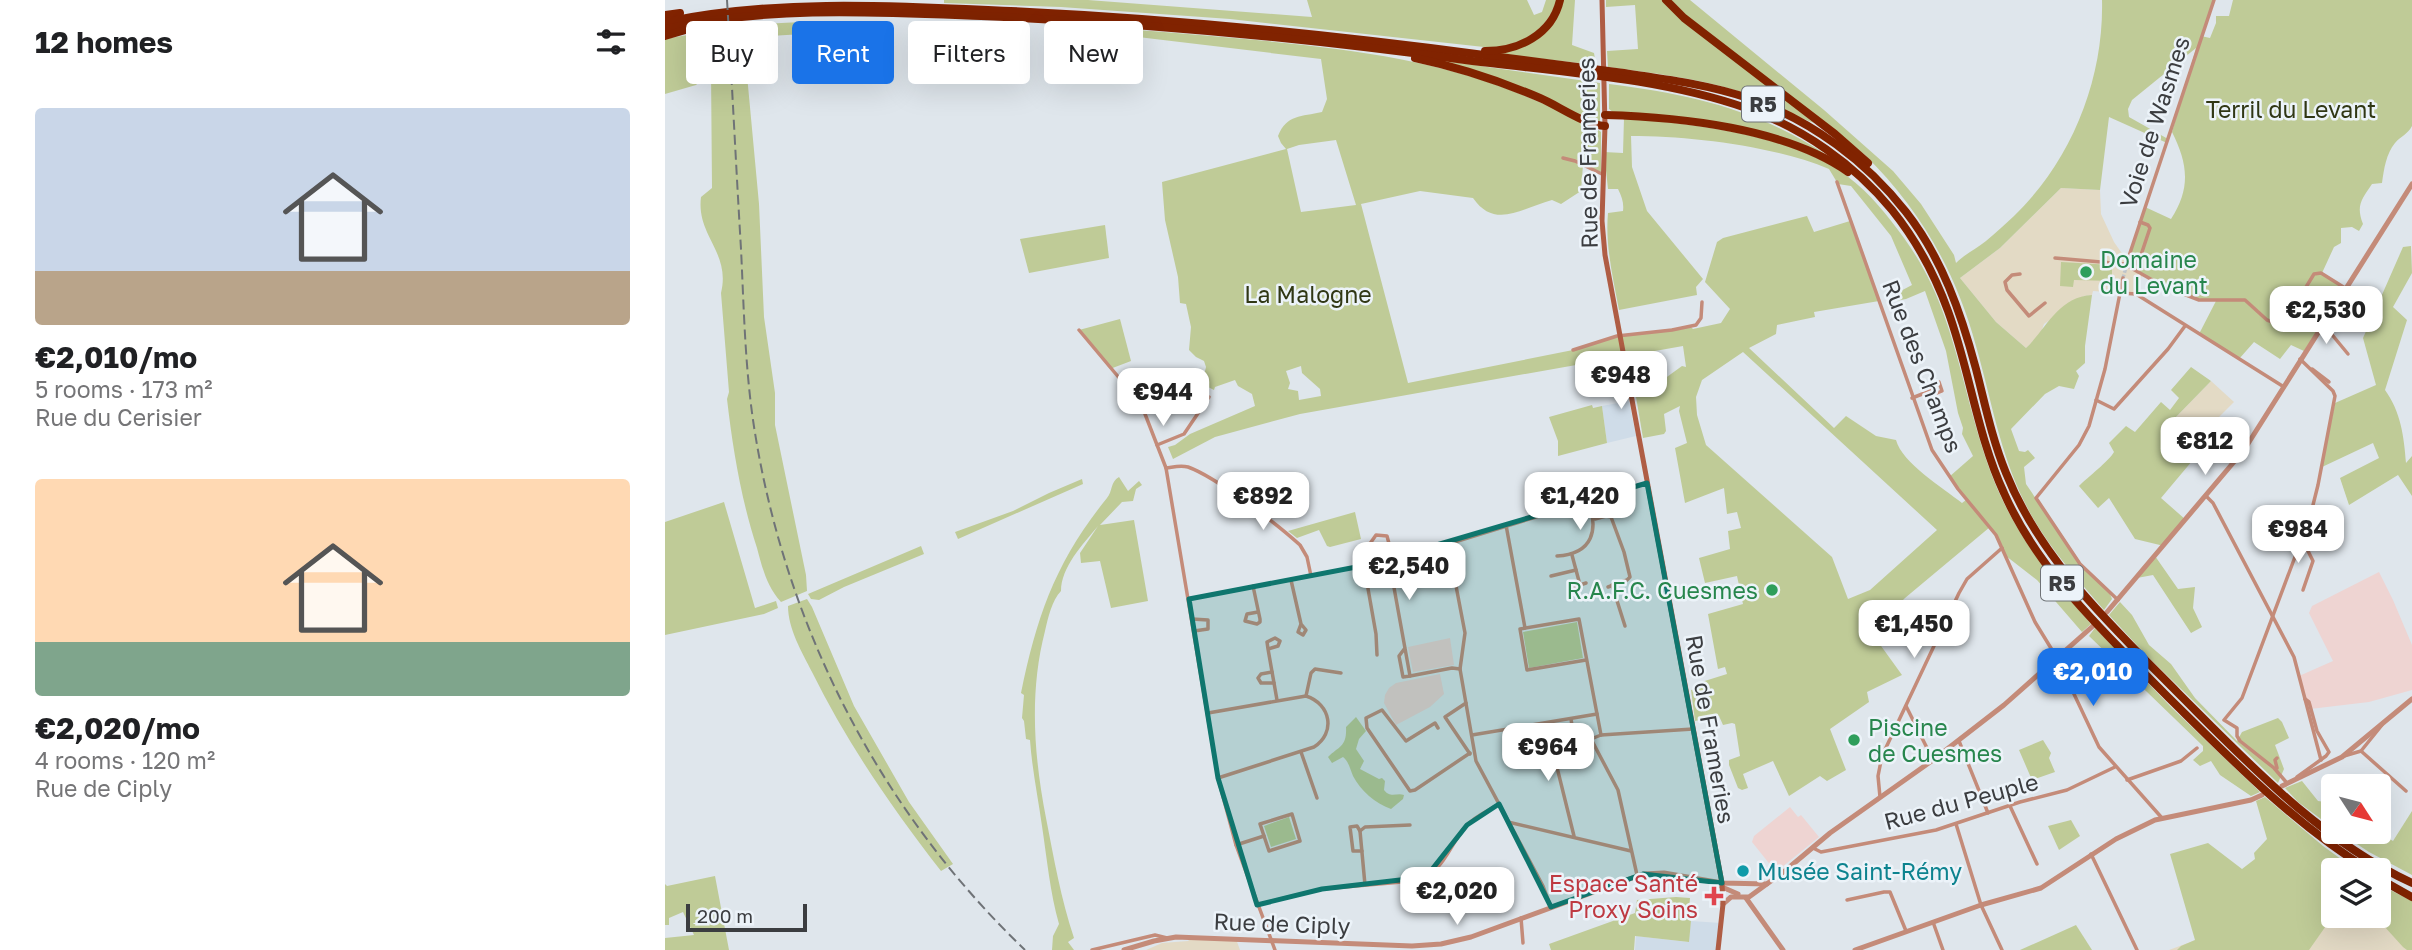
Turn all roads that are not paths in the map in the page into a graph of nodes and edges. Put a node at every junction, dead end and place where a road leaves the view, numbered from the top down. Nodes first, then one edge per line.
1 (1560, 0) edge
2 (1602, 0) edge
3 (1666, 0) edge
4 (2214, 0) edge
5 (742, 13) junction
6 (665, 15) edge
7 (714, 16) junction
8 (665, 22) edge
9 (665, 29) edge
10 (665, 36) edge
11 (1385, 49) junction
12 (1468, 53) junction
13 (1591, 73) junction
14 (1612, 75) junction
15 (1605, 115) junction
16 (1605, 126) junction
17 (1563, 158) dead end
18 (1604, 175) junction
19 (1837, 182) dead end
20 (2412, 184) edge
21 (1871, 187) junction
22 (1889, 191) junction
23 (2140, 222) junction
24 (2129, 256) tunnel mouth
25 (2055, 258) dead end
26 (2133, 269) junction
27 (2020, 274) dead end
28 (2123, 278) tunnel mouth
29 (2345, 288) junction
30 (2120, 293) junction
31 (1702, 302) dead end
32 (2045, 303) dead end
33 (2322, 323) junction
34 (2185, 326) junction
35 (1079, 330) dead end
36 (1620, 335) junction
37 (1573, 350) dead end
38 (2348, 354) dead end
39 (2300, 359) junction
40 (2310, 369) junction
41 (2329, 382) dead end
42 (2284, 387) junction
43 (1930, 391) dead end
44 (1209, 397) dead end
45 (1912, 398) junction
46 (2096, 400) junction
47 (1157, 445) junction
48 (1166, 468) junction
49 (1583, 481) dead end
50 (1647, 483) junction
51 (2206, 496) junction
52 (1589, 500) junction
53 (1535, 503) dead end
54 (1540, 515) junction
55 (1595, 519) junction
56 (1506, 525) junction
57 (2305, 531) junction
58 (2302, 539) junction
59 (1448, 544) junction
60 (2276, 547) dead end
61 (2002, 548) junction
62 (1572, 555) junction
63 (1557, 556) dead end
64 (1391, 559) junction
65 (1372, 564) junction
66 (1364, 566) junction
67 (1576, 570) junction
68 (1311, 576) junction
69 (1551, 576) dead end
70 (1291, 580) junction
71 (1586, 583) dead end
72 (1580, 585) junction
73 (1253, 586) junction
74 (1574, 587) dead end
75 (2303, 590) dead end
76 (1189, 599) junction
77 (2118, 600) junction
78 (1258, 612) junction
79 (2107, 612) dead end
80 (2273, 618) junction
81 (1192, 619) junction
82 (1301, 624) dead end
83 (1625, 626) dead end
84 (2093, 626) dead end
85 (1525, 628) junction
86 (1194, 631) junction
87 (1405, 648) junction
88 (1268, 649) dead end
89 (1377, 655) dead end
90 (2057, 658) junction
91 (1586, 660) junction
92 (1460, 668) junction
93 (1272, 672) junction
94 (1341, 673) dead end
95 (1410, 676) junction
96 (1274, 683) junction
97 (1306, 696) junction
98 (2305, 699) junction
99 (2412, 699) edge
100 (1277, 700) junction
101 (1466, 703) junction
102 (1906, 706) junction
103 (1207, 713) junction
104 (1597, 714) junction
105 (1571, 719) junction
106 (2385, 722) junction
107 (1546, 723) junction
108 (1438, 727) dead end
109 (1693, 729) junction
110 (1472, 735) junction
111 (1601, 735) junction
112 (1591, 739) junction
113 (1958, 740) junction
114 (2197, 748) dead end
115 (2361, 751) junction
116 (1301, 752) junction
117 (1470, 753) junction
118 (2342, 757) junction
119 (2277, 758) dead end
120 (1933, 760) junction
121 (2321, 760) junction
122 (1476, 761) junction
123 (2115, 767) junction
124 (2279, 774) junction
125 (1218, 778) junction
126 (2127, 780) junction
127 (2295, 780) junction
128 (2285, 785) joint
129 (2406, 791) dead end
130 (2262, 795) dead end
131 (1880, 797) junction
132 (1317, 798) dead end
133 (1499, 804) junction
134 (2010, 806) junction
135 (1988, 813) junction
136 (2162, 818) junction
137 (1509, 822) junction
138 (1956, 824) junction
139 (1411, 825) dead end
140 (1360, 831) junction
141 (1264, 836) junction
142 (1574, 837) junction
143 (1236, 845) junction
144 (1813, 848) junction
145 (1631, 850) junction
146 (1362, 851) junction
147 (2091, 854) junction
148 (2351, 858) edge
149 (2037, 864) dead end
150 (1637, 875) junction
151 (2412, 883) edge
152 (1744, 884) junction
153 (1767, 884) junction
154 (2391, 884) edge
155 (1365, 885) junction
156 (1722, 885) junction
157 (2412, 895) edge
158 (1743, 896) junction
159 (1847, 900) dead end
160 (1723, 904) junction
161 (1257, 905) junction
162 (1981, 905) junction
163 (1551, 907) junction
164 (1521, 918) junction
165 (1933, 922) junction
166 (1906, 931) junction
167 (1167, 938) junction
168 (1271, 940) junction
169 (1523, 943) dead end
170 (1091, 950) edge
171 (1124, 950) edge
172 (1275, 950) edge
173 (1718, 950) edge
174 (1783, 950) edge
175 (1855, 950) edge
176 (1943, 950) edge
177 (2002, 950) edge
178 (2137, 950) edge

1 - 12 highway
2 - 15 main road, Rue de Frameries
3 - 22 highway
4 - 23 street, Voie de Wasmes
5 - 7 highway, R5
5 - 11 highway, R5
5 - 12 highway, R5
6 - 7 highway
7 - 8 highway, R5
7 - 9 highway, R5
7 - 10 highway
11 - 13 highway, R5
11 - 16 highway
12 - 13 highway, R5
13 - 14 highway, R5
14 - 21 highway, R5
14 - 22 highway, R5
15 - 16 main road, Rue de Frameries
15 - 21 highway
16 - 18 main road, Rue de Frameries
17 - 18 street
18 - 36 main road, Rue de Frameries
19 - 45 street, Rue des Champs
20 - 29 street
21 - 148 highway, R5
22 - 151 highway, R5
23 - 24 street, Voie de Wasmes
23 - 26 street
25 - 26 street
26 - 29 street
27 - 32 street
28 - 30 street
29 - 33 street
30 - 34 street
30 - 46 street
31 - 36 street
33 - 38 street
33 - 39 street
34 - 42 street
34 - 46 street
35 - 47 street
36 - 37 street
36 - 50 main road, Rue de Frameries
39 - 40 street
39 - 42 street
40 - 41 street
40 - 57 street
42 - 51 street
43 - 45 street
44 - 47 street
45 - 61 street, Rue des Champs
46 - 77 street
47 - 48 street
48 - 68 street
48 - 76 street
49 - 52 street
50 - 52 street
50 - 109 main road, Rue de Frameries
51 - 77 street
51 - 80 street
52 - 54 street
52 - 55 street
53 - 54 street
54 - 56 street
55 - 62 street
55 - 83 street
56 - 59 street
56 - 85 street
57 - 58 street
57 - 60 street
58 - 75 street
58 - 80 street
59 - 64 street
59 - 92 street
61 - 90 street, Rue des Champs
61 - 102 street
62 - 63 street
62 - 67 street
64 - 65 street
64 - 65 street
64 - 87 street
65 - 66 street
66 - 68 street
66 - 89 street
67 - 69 street
67 - 72 street
68 - 70 street
70 - 73 street
70 - 82 street
71 - 72 street
72 - 74 street
73 - 76 street
73 - 78 street
76 - 81 street
77 - 79 street
78 - 78 street
80 - 98 street
80 - 124 street
81 - 86 street
81 - 86 street
84 - 90 street
85 - 91 street
85 - 91 street
86 - 103 street
87 - 95 street
87 - 95 street
88 - 93 street
90 - 113 street
90 - 123 street, Rue des Champs
91 - 104 street
92 - 95 street
92 - 101 street
93 - 96 street
93 - 96 street
94 - 97 street
96 - 100 street
97 - 100 street
97 - 116 street
98 - 121 street
98 - 121 street
99 - 106 street
100 - 103 street
101 - 110 street
101 - 117 street
102 - 120 street
102 - 131 street
103 - 125 street
104 - 105 street
104 - 111 street
105 - 107 street
105 - 112 street
106 - 115 street
106 - 118 street
107 - 110 street
107 - 142 street
108 - 117 street
109 - 111 street
109 - 156 main road, Rue de Frameries
110 - 122 street
111 - 112 street
112 - 145 street
113 - 120 street
113 - 135 street
114 - 126 street
115 - 118 street
115 - 129 street
116 - 125 street
116 - 132 street
117 - 122 street
118 - 127 street
119 - 124 street
120 - 131 street
121 - 127 street
122 - 133 street
123 - 126 street, Rue des Champs
123 - 134 street, Rue du Peuple
124 - 128 street
125 - 143 street
126 - 136 street, Rue des Champs
127 - 128 street
130 - 136 street
131 - 144 street
133 - 137 street
133 - 155 street
134 - 135 street, Rue du Peuple
134 - 149 street
135 - 138 street, Rue du Peuple
136 - 147 street
137 - 142 street
137 - 163 street
138 - 144 street, Rue du Peuple
138 - 162 street
139 - 140 street
140 - 146 street
140 - 146 street
141 - 141 street
141 - 143 street
142 - 145 street
143 - 161 street
144 - 153 street
145 - 150 street
146 - 155 street
147 - 162 street
147 - 178 street
150 - 156 street, Rue de Ciply
150 - 163 street, Rue de Ciply
152 - 153 street
152 - 156 street
152 - 158 street
152 - 158 street
153 - 158 street
154 - 157 highway
155 - 161 street
156 - 158 street
156 - 160 main road, Rue de Frameries
158 - 160 street
158 - 174 street
159 - 166 street
160 - 173 main road, Rue de Frameries
161 - 168 street
162 - 165 street
162 - 177 street
163 - 164 street, Rue de Ciply
164 - 168 street, Rue de Ciply
164 - 169 street
165 - 166 street
165 - 176 street
166 - 175 street
167 - 168 street, Rue de Ciply
167 - 170 street
167 - 171 street, Rue de Ciply
168 - 172 street

